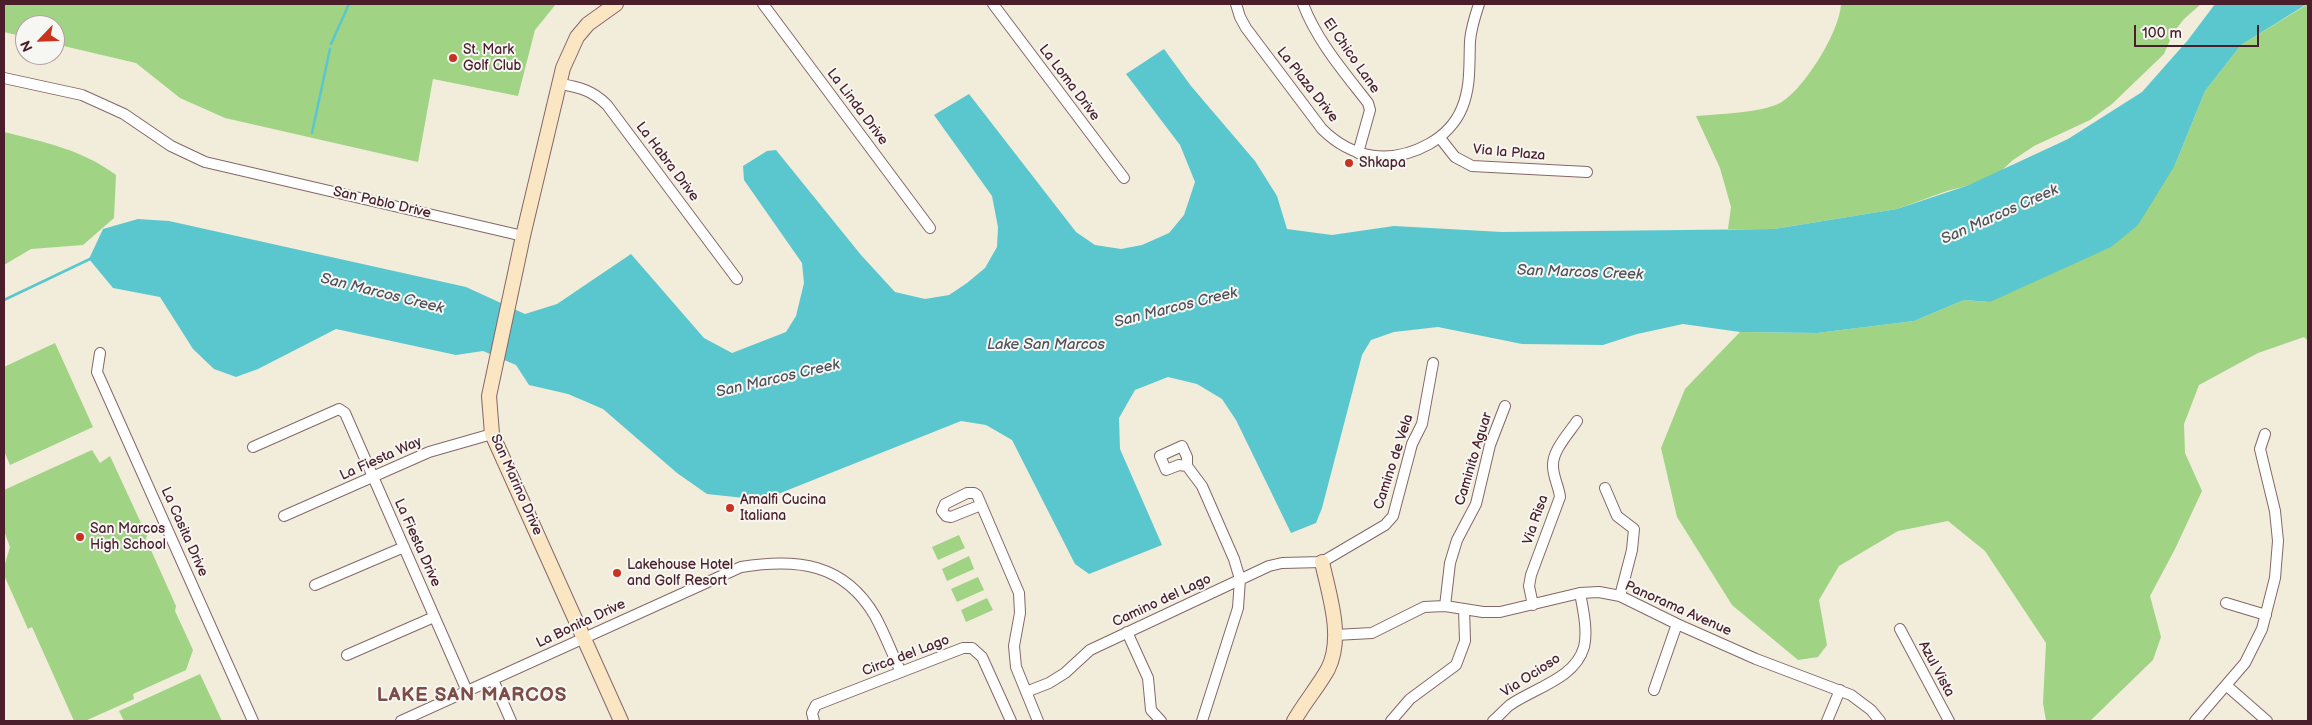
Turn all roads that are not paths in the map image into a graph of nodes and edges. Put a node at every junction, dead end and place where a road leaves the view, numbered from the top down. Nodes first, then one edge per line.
1 (616, 4) edge
2 (763, 4) edge
3 (993, 4) edge
4 (1236, 4) edge
5 (1303, 4) edge
6 (1478, 4) edge
7 (4, 78) edge
8 (560, 84) junction
9 (1440, 138) junction
10 (1358, 153) junction
11 (1587, 172) dead end
12 (1124, 178) dead end
13 (930, 228) dead end
14 (523, 236) junction
15 (737, 278) dead end
16 (100, 353) dead end
17 (1433, 364) dead end
18 (1505, 406) dead end
19 (1577, 421) dead end
20 (492, 434) junction
21 (2265, 434) dead end
22 (252, 447) dead end
23 (1187, 466) dead end
24 (373, 478) junction
25 (1605, 488) dead end
26 (980, 505) dead end
27 (284, 516) dead end
28 (404, 547) junction
29 (1322, 562) junction
30 (1240, 580) junction
31 (315, 585) dead end
32 (1580, 593) junction
33 (1620, 596) junction
34 (1533, 604) junction
35 (2226, 604) dead end
36 (1445, 606) junction
37 (1464, 609) junction
38 (2266, 615) junction
39 (434, 617) junction
40 (1676, 624) junction
41 (1900, 629) dead end
42 (1128, 632) junction
43 (1335, 636) junction
44 (585, 637) junction
45 (347, 655) dead end
46 (901, 672) junction
47 (493, 680) junction
48 (2227, 686) junction
49 (1654, 690) dead end
50 (1840, 690) junction
51 (467, 691) junction
52 (1026, 692) junction
53 (405, 720) edge
54 (253, 721) edge
55 (511, 721) edge
56 (622, 721) edge
57 (814, 721) edge
58 (1011, 721) edge
59 (1038, 721) edge
60 (1161, 721) edge
61 (1202, 721) edge
62 (1294, 721) edge
63 (1390, 721) edge
64 (1493, 721) edge
65 (1827, 721) edge
66 (1880, 721) edge
67 (1949, 721) edge
68 (2195, 721) edge
69 (2267, 721) edge

1 - 8 street
2 - 13 street, La Linda Drive
3 - 12 street, La Loma Drive
4 - 10 street, La Plaza Drive
5 - 10 street, El Chico Lane
6 - 9 street, La Plaza Drive
7 - 14 street, San Pablo Drive
8 - 14 street
8 - 15 street, La Habra Drive
9 - 10 street, La Plaza Drive
9 - 11 street, Via la Plaza
14 - 20 street, San Marino Drive
16 - 54 street, La Casita Drive
17 - 29 street, Camino de Vela
18 - 36 street, Caminito Aguar
19 - 34 street, Via Risa
20 - 24 street, La Fiesta Way
20 - 44 street, San Marino Drive
21 - 38 street
22 - 24 street, La Fiesta Drive
23 - 30 street
24 - 27 street, La Fiesta Way
24 - 28 street, La Fiesta Drive
25 - 33 street
26 - 52 street
28 - 31 street
28 - 39 street, La Fiesta Drive
29 - 30 street, Camino del Lago
29 - 43 street
30 - 42 street, Camino del Lago
30 - 61 street
32 - 33 street, Panorama Avenue
32 - 34 street, Panorama Avenue
32 - 64 street, Via Ocioso
33 - 40 street, Panorama Avenue
34 - 37 street, Panorama Avenue
35 - 38 street
36 - 37 street, Panorama Avenue
36 - 43 street, Panorama Avenue
37 - 63 street
38 - 48 street
39 - 45 street
39 - 51 street, La Fiesta Drive
40 - 49 street
40 - 50 street, Panorama Avenue
41 - 67 street, Azul Vista
42 - 52 street, Camino del Lago
42 - 60 street
43 - 62 street
44 - 46 street, La Bonita Drive
44 - 47 street, La Bonita Drive
44 - 56 street, San Marino Drive
46 - 57 street, Circa del Lago
46 - 58 street, Circa del Lago
47 - 51 street, La Bonita Drive
47 - 55 street
48 - 68 street
48 - 69 street
50 - 65 street
50 - 66 street, Panorama Avenue
51 - 53 street, La Bonita Drive
52 - 59 street

